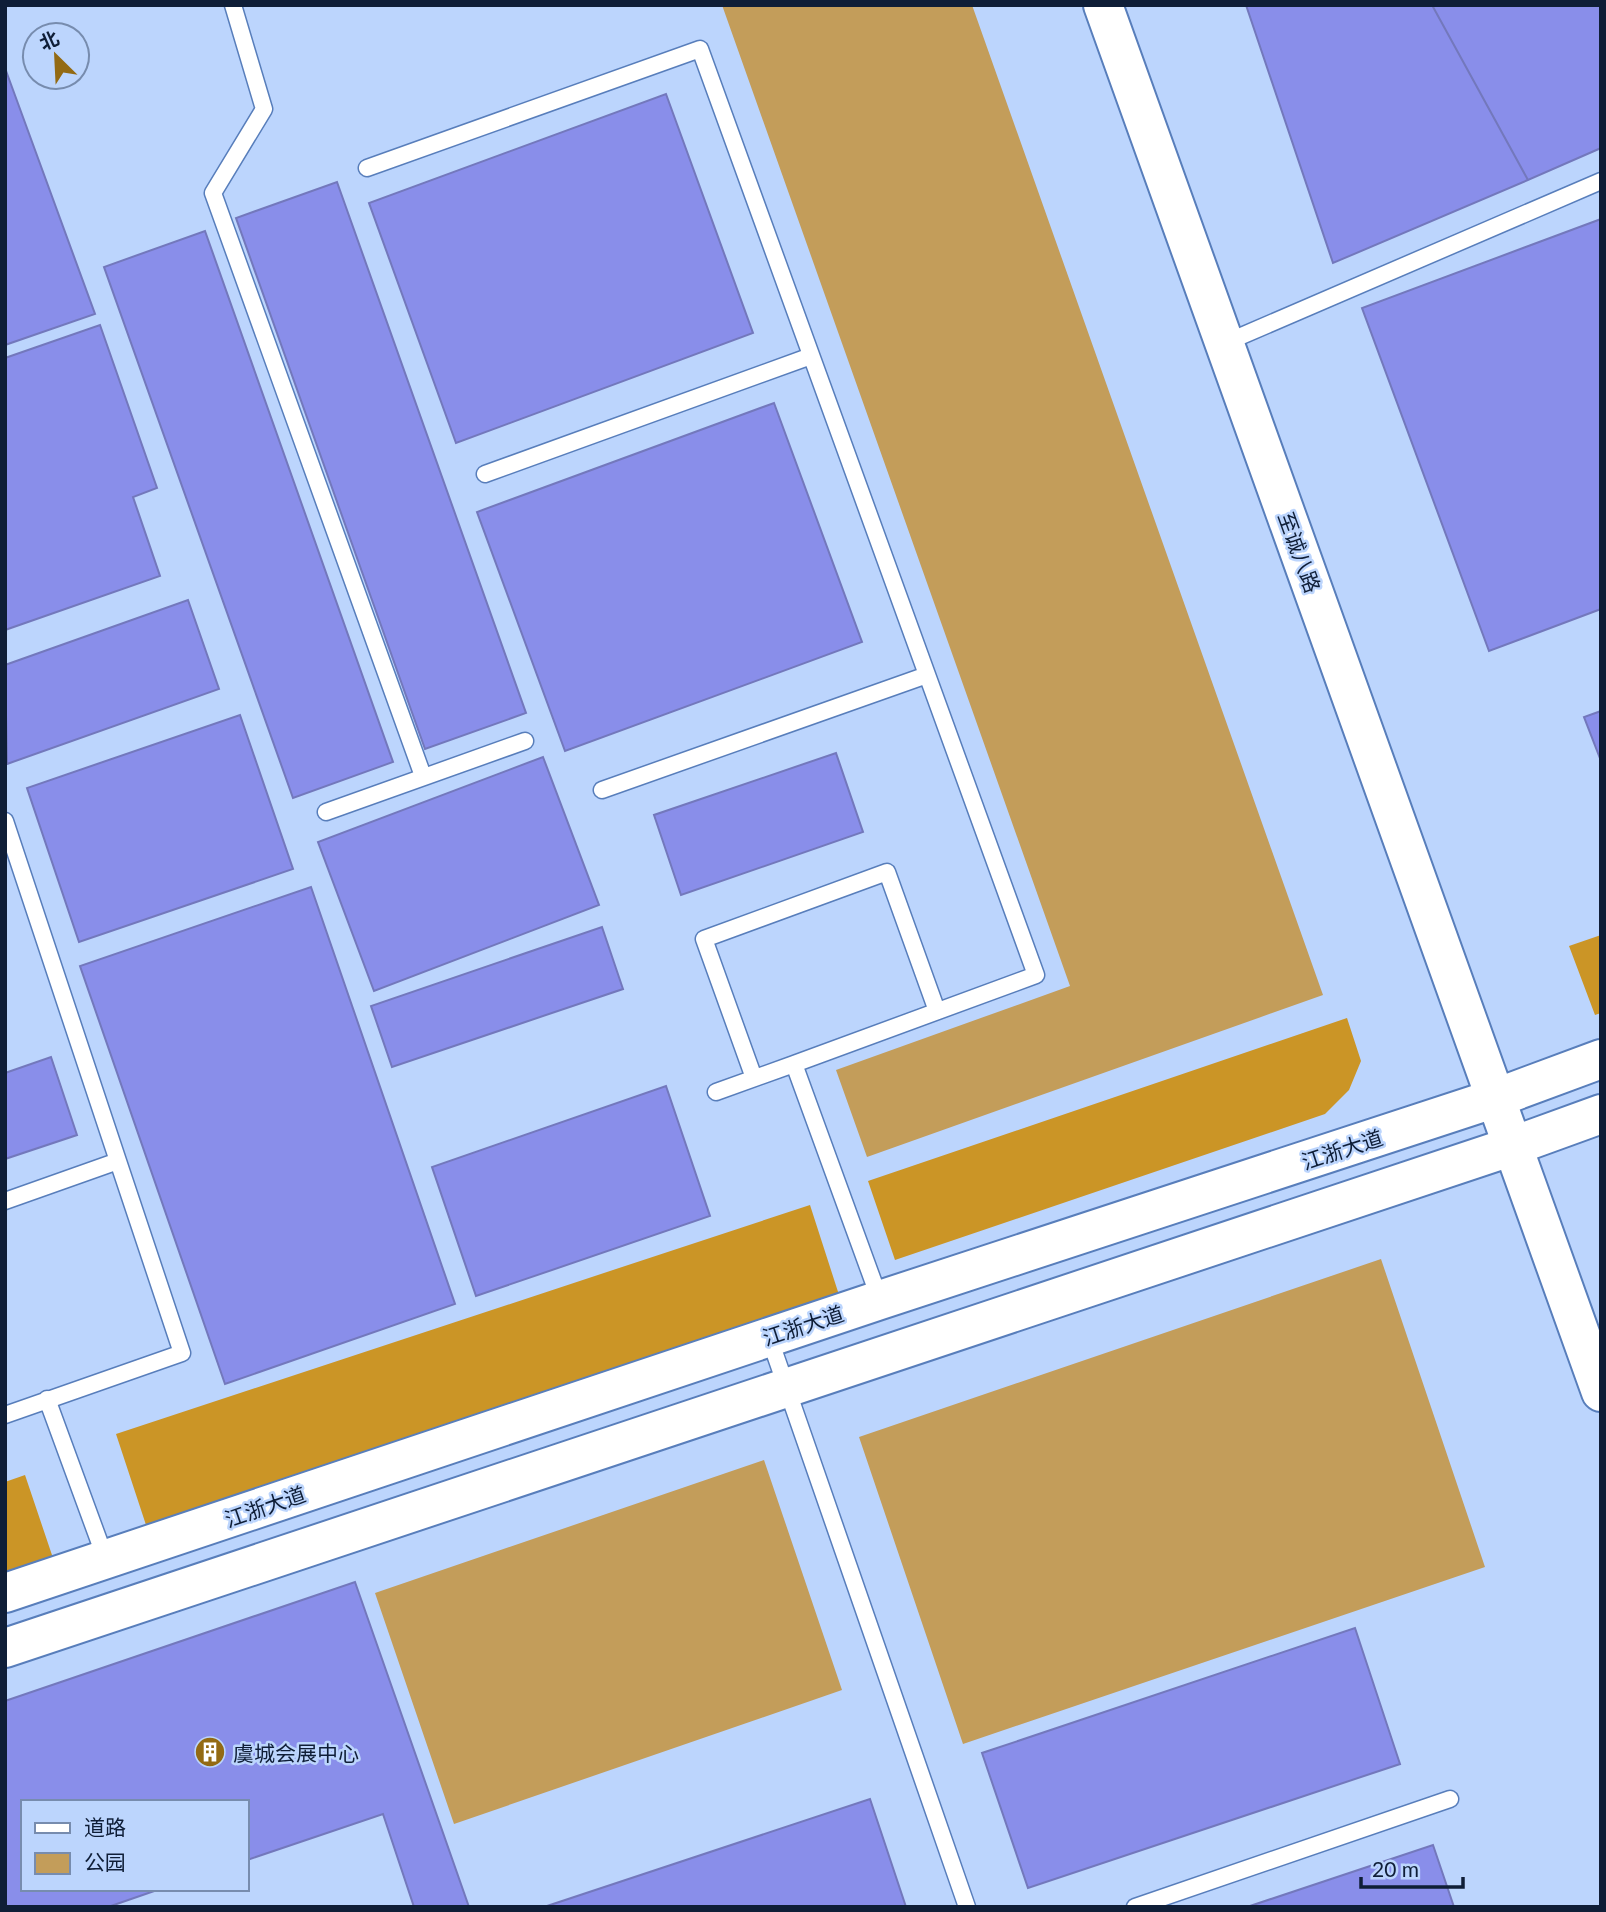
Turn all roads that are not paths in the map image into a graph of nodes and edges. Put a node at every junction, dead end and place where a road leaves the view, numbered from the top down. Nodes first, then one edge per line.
1 (233, 5) edge
2 (1103, 5) edge
3 (366, 168) dead end
4 (1601, 181) edge
5 (1225, 344) junction
6 (811, 356) junction
7 (485, 474) dead end
8 (927, 675) junction
9 (525, 741) dead end
10 (423, 776) junction
11 (602, 790) dead end
12 (326, 812) dead end
13 (5, 821) edge
14 (937, 1011) junction
15 (1601, 1059) edge
16 (794, 1064) junction
17 (754, 1078) junction
18 (716, 1092) dead end
19 (1496, 1098) junction
20 (1601, 1114) edge
21 (1513, 1146) junction
22 (118, 1161) junction
23 (5, 1200) edge
24 (880, 1300) junction
25 (769, 1337) junction
26 (787, 1388) junction
27 (1601, 1392) edge
28 (47, 1399) junction
29 (5, 1415) edge
30 (106, 1560) junction
31 (5, 1593) edge
32 (5, 1648) edge
33 (1450, 1798) dead end
34 (967, 1907) edge
35 (1135, 1907) edge

1 - 10 lane
2 - 5 main road, 至诚八路
3 - 6 lane
4 - 5 lane
5 - 19 main road, 至诚八路
6 - 7 lane
6 - 8 lane
8 - 11 lane
8 - 14 lane
9 - 10 lane
10 - 12 lane
13 - 22 lane
14 - 16 lane
14 - 17 lane
15 - 19 main road, 江浙大道
16 - 17 lane
16 - 24 lane
17 - 18 lane
19 - 21 main road, 至诚八路
19 - 24 main road, 江浙大道
20 - 21 main road
21 - 26 main road
21 - 27 main road, 至诚八路
22 - 23 lane
22 - 28 lane
24 - 25 main road, 江浙大道
25 - 26 lane
25 - 30 main road, 江浙大道
26 - 32 main road
26 - 34 lane
28 - 29 lane
28 - 30 lane
30 - 31 main road, 江浙大道
33 - 35 lane

